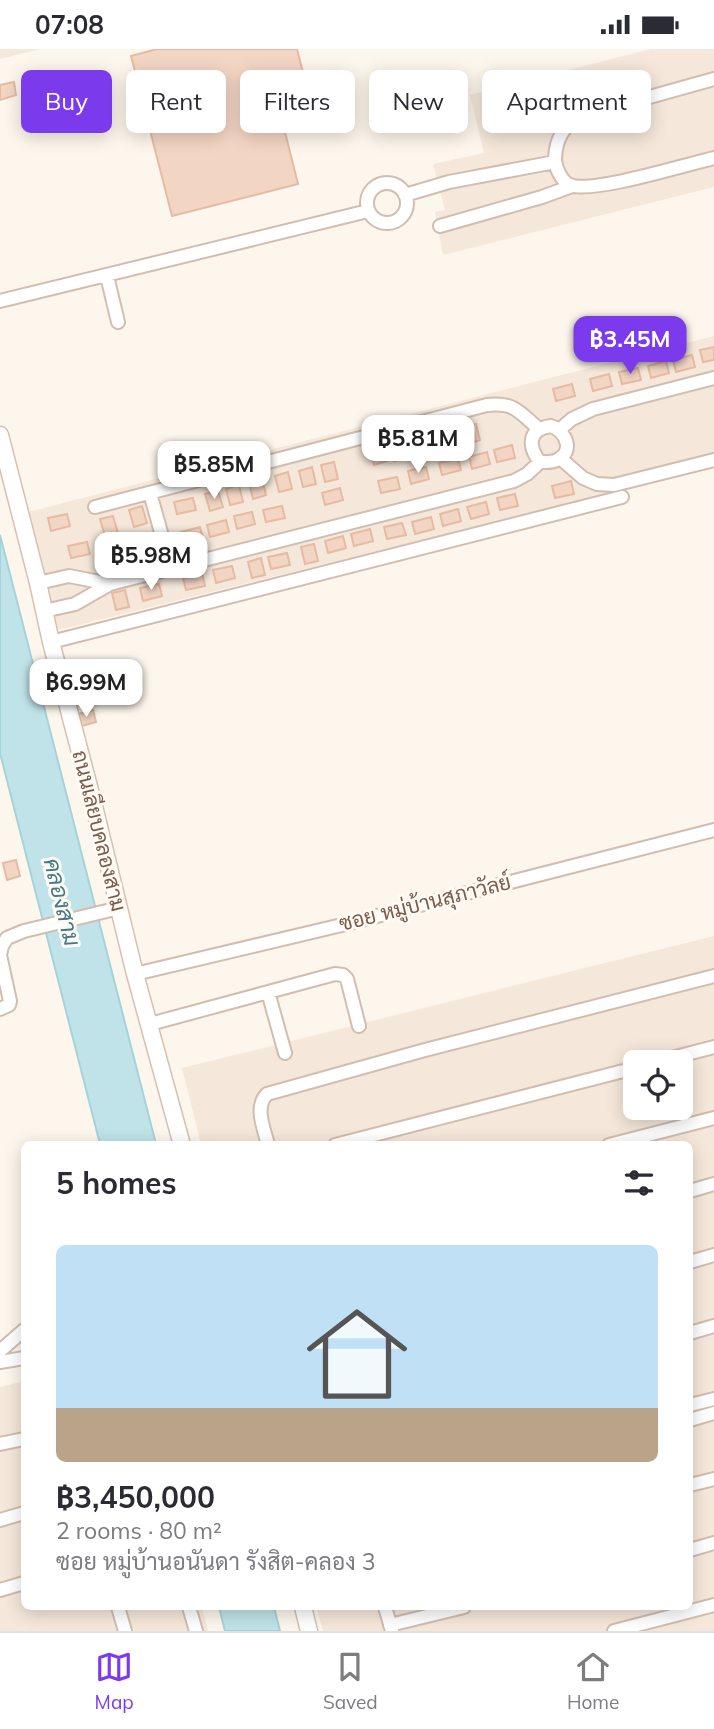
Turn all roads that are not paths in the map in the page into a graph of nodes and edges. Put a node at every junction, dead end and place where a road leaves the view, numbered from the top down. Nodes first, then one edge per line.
1 (714, 79) edge
2 (714, 158) edge
3 (555, 162) junction
4 (572, 185) junction
5 (405, 195) junction
6 (368, 211) junction
7 (440, 226) dead end
8 (107, 276) junction
9 (0, 301) edge
10 (118, 322) dead end
11 (714, 378) edge
12 (539, 429) junction
13 (559, 430) junction
14 (1, 441) edge
15 (560, 459) junction
16 (714, 460) edge
17 (540, 461) junction
18 (150, 493) junction
19 (622, 497) dead end
20 (95, 507) dead end
21 (171, 568) junction
22 (38, 583) junction
23 (110, 584) junction
24 (44, 611) junction
25 (51, 642) junction
26 (714, 830) edge
27 (120, 908) junction
28 (135, 974) junction
29 (714, 976) edge
30 (3, 985) edge
31 (268, 992) junction
32 (5, 1005) edge
33 (150, 1024) junction
34 (359, 1026) dead end
35 (714, 1047) edge
36 (285, 1052) dead end
37 (693, 1052) edge
38 (623, 1070) edge
39 (714, 1118) edge
40 (181, 1141) edge
41 (267, 1141) edge
42 (350, 1141) edge
43 (624, 1141) edge
44 (714, 1184) edge
45 (693, 1190) edge
46 (714, 1255) edge
47 (693, 1261) edge
48 (714, 1326) edge
49 (693, 1332) edge
50 (21, 1333) edge
51 (0, 1351) edge
52 (21, 1358) edge
53 (0, 1362) edge
54 (714, 1399) edge
55 (693, 1404) edge
56 (714, 1413) edge
57 (693, 1419) edge
58 (21, 1440) edge
59 (0, 1444) edge
60 (714, 1479) edge
61 (693, 1484) edge
62 (21, 1515) edge
63 (0, 1520) edge
64 (714, 1543) edge
65 (693, 1549) edge
66 (21, 1584) edge
67 (0, 1590) edge
68 (714, 1605) edge
69 (119, 1610) edge
70 (190, 1610) edge
71 (304, 1610) edge
72 (387, 1610) edge
73 (454, 1610) edge
74 (391, 1628) edge
75 (122, 1630) edge
76 (195, 1631) edge
77 (309, 1631) edge
78 (614, 1631) edge

1 - 3 street
2 - 4 street
3 - 4 street
3 - 5 street
4 - 7 street
5 - 6 street
5 - 6 street
6 - 8 street
8 - 9 street
8 - 10 street
11 - 13 street
12 - 13 street
12 - 17 street
12 - 18 street
13 - 15 street
14 - 22 main road, ถนนเลียบคลองสาม
15 - 16 street
15 - 17 street
17 - 21 street
18 - 20 street
18 - 21 street
19 - 25 street
21 - 23 street
22 - 23 street
22 - 24 main road, ถนนเลียบคลองสาม
23 - 24 street
24 - 25 main road, ถนนเลียบคลองสาม
25 - 27 main road, ถนนเลียบคลองสาม
26 - 28 street, ซอย หมู่บ้านสุภาวัลย์
27 - 28 main road, ถนนเลียบคลองสาม
27 - 30 street
28 - 33 main road, ถนนเลียบคลองสาม
29 - 41 street
30 - 32 street
31 - 33 street
31 - 34 street
31 - 36 street
33 - 40 main road, ถนนเลียบคลองสาม
35 - 37 street
38 - 42 street
39 - 43 street
44 - 45 street
46 - 47 street
48 - 49 street
50 - 51 street
52 - 53 street
54 - 55 street
56 - 57 street
58 - 59 street
60 - 61 street
62 - 63 street
64 - 65 street
66 - 67 street
68 - 78 street
69 - 75 street
70 - 76 street
71 - 77 main road
72 - 74 street
73 - 74 street

